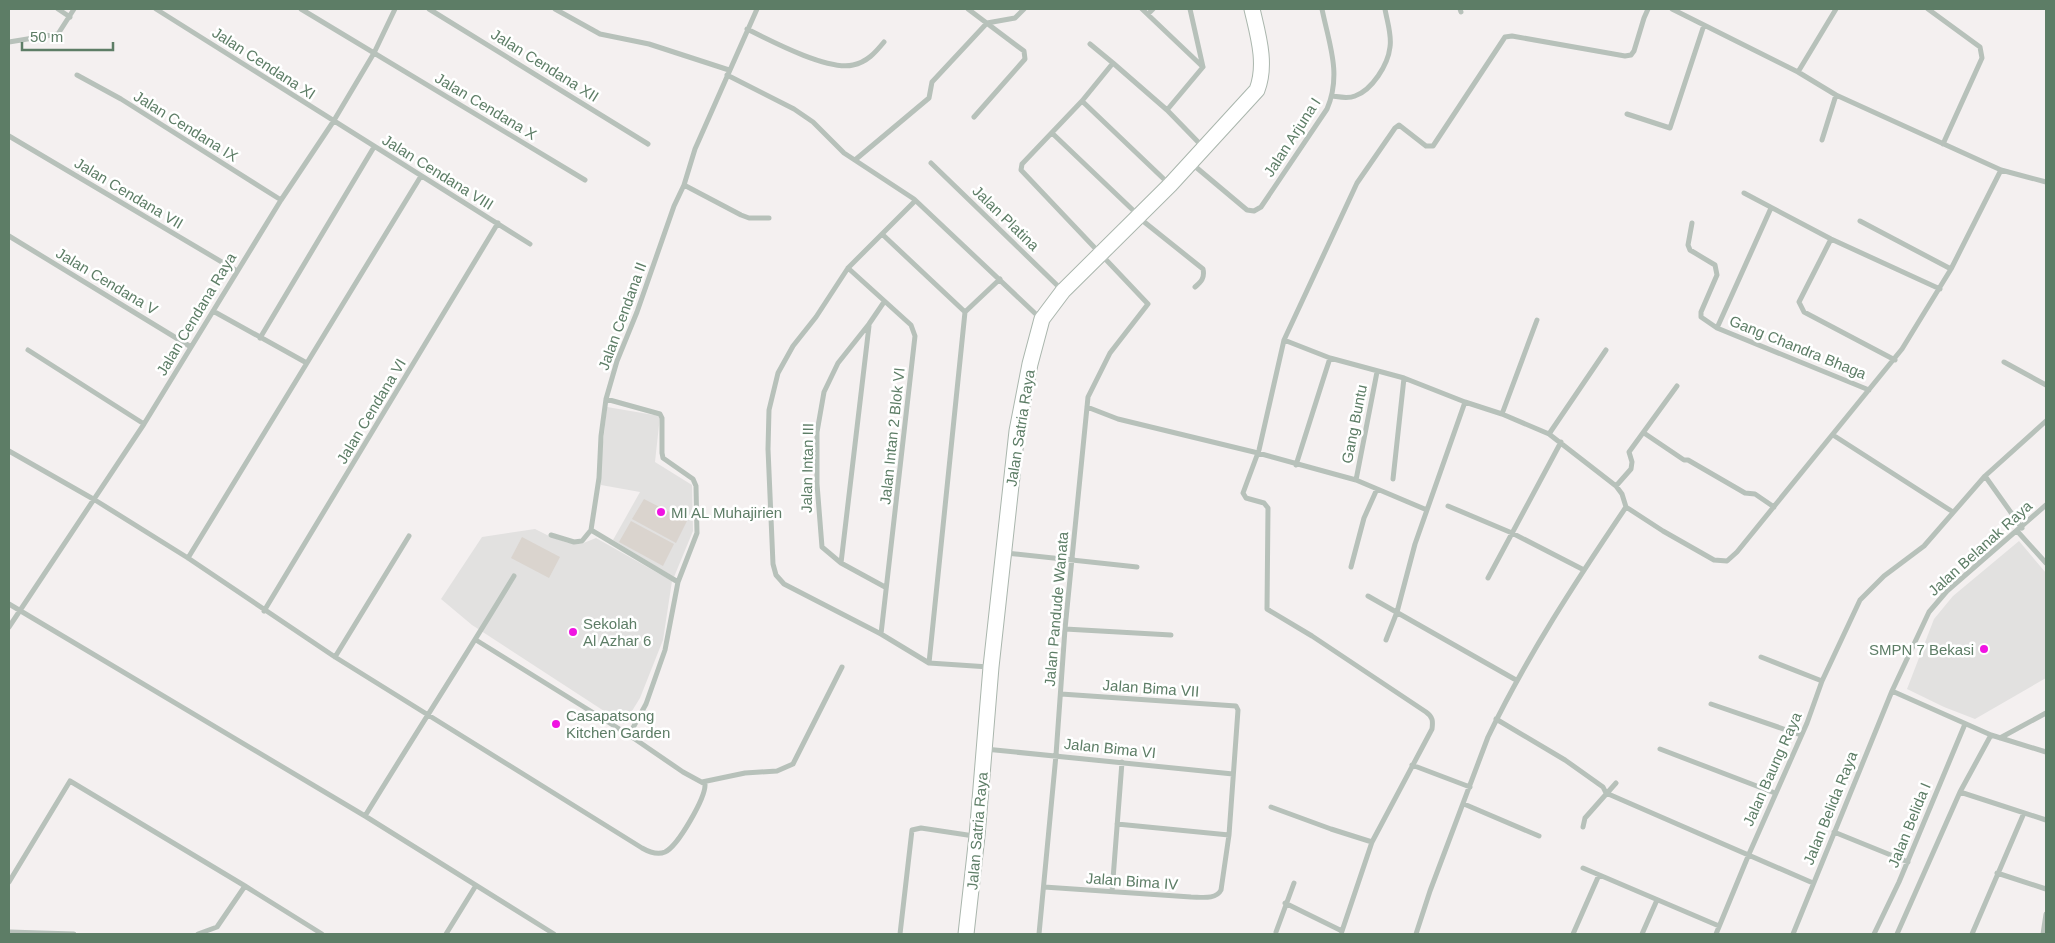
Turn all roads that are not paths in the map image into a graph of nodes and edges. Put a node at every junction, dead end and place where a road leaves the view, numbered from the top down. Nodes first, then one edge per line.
1 (58, 9) edge
2 (74, 9) edge
3 (156, 9) edge
4 (302, 9) edge
5 (395, 9) edge
6 (429, 9) edge
7 (557, 9) edge
8 (757, 9) edge
9 (968, 9) edge
10 (1024, 9) edge
11 (1142, 9) edge
12 (1153, 9) edge
13 (1190, 9) edge
14 (1252, 9) edge
15 (1322, 9) edge
16 (1385, 9) edge
17 (1648, 9) edge
18 (1672, 9) edge
19 (1836, 9) edge
20 (1931, 10) edge
21 (1148, 14) junction
22 (70, 16) junction
23 (987, 23) junction
24 (1704, 25) junction
25 (747, 29) junction
26 (9, 42) edge
27 (884, 42) dead end
28 (1090, 44) dead end
29 (374, 53) junction
30 (1113, 63) junction
31 (1203, 67) junction
32 (728, 72) junction
33 (1798, 72) junction
34 (77, 75) dead end
35 (1836, 95) junction
36 (1332, 96) junction
37 (1082, 101) junction
38 (1167, 110) junction
39 (1627, 114) dead end
40 (974, 117) dead end
41 (333, 122) junction
42 (1052, 133) junction
43 (9, 136) edge
44 (1822, 140) dead end
45 (648, 144) dead end
46 (1943, 144) junction
47 (374, 147) junction
48 (1204, 148) junction
49 (855, 160) junction
50 (931, 162) dead end
51 (1190, 163) junction
52 (2001, 170) junction
53 (421, 176) junction
54 (585, 180) dead end
55 (2046, 182) edge
56 (684, 185) junction
57 (1170, 185) junction
58 (1744, 193) dead end
59 (281, 200) junction
60 (915, 201) junction
61 (1771, 208) junction
62 (1138, 217) junction
63 (769, 218) dead end
64 (1860, 221) dead end
65 (498, 223) junction
66 (1692, 223) dead end
67 (882, 234) junction
68 (9, 236) edge
69 (1831, 238) junction
70 (530, 244) dead end
71 (1101, 254) junction
72 (848, 268) junction
73 (1951, 270) junction
74 (237, 271) junction
75 (1000, 279) junction
76 (1195, 287) dead end
77 (1940, 289) junction
78 (1064, 291) junction
79 (884, 302) junction
80 (213, 311) junction
81 (965, 312) junction
82 (1042, 319) junction
83 (1537, 320) dead end
84 (869, 324) junction
85 (1717, 328) junction
86 (260, 338) junction
87 (1284, 340) junction
88 (191, 347) junction
89 (28, 350) dead end
90 (1606, 350) dead end
91 (1330, 358) junction
92 (1895, 360) junction
93 (306, 362) junction
94 (2004, 362) dead end
95 (1377, 372) junction
96 (1404, 378) junction
97 (2046, 385) edge
98 (1677, 386) dead end
99 (1869, 390) junction
100 (606, 399) junction
101 (1465, 402) junction
102 (1086, 407) junction
103 (1502, 414) junction
104 (2046, 421) edge
105 (144, 424) junction
106 (1644, 433) junction
107 (1549, 434) junction
108 (1833, 435) junction
109 (1561, 442) junction
110 (9, 451) edge
111 (1258, 453) junction
112 (1296, 465) junction
113 (1985, 476) junction
114 (1393, 479) dead end
115 (1356, 480) junction
116 (1616, 486) junction
117 (1377, 489) junction
118 (95, 500) junction
119 (1448, 506) dead end
120 (2046, 506) edge
121 (1626, 507) junction
122 (1774, 507) junction
123 (1427, 510) junction
124 (1953, 512) junction
125 (591, 530) junction
126 (2020, 530) junction
127 (1512, 533) junction
128 (551, 535) dead end
129 (409, 536) dead end
130 (1003, 553) junction
131 (188, 558) junction
132 (1073, 560) junction
133 (2046, 563) edge
134 (841, 564) junction
135 (1351, 566) dead end
136 (1137, 567) dead end
137 (1584, 570) junction
138 (514, 576) dead end
139 (1488, 578) dead end
140 (678, 582) junction
141 (885, 587) junction
142 (1368, 596) dead end
143 (9, 604) edge
144 (18, 610) junction
145 (264, 611) junction
146 (1396, 612) junction
147 (9, 627) edge
148 (1065, 629) junction
149 (880, 634) junction
150 (1171, 636) dead end
151 (476, 640) junction
152 (1386, 640) dead end
153 (335, 657) junction
154 (1761, 657) dead end
155 (930, 663) junction
156 (842, 667) dead end
157 (991, 667) junction
158 (1516, 680) junction
159 (1822, 681) junction
160 (1892, 691) junction
161 (1061, 694) junction
162 (1711, 704) dead end
163 (2046, 713) edge
164 (427, 715) junction
165 (1496, 719) junction
166 (1966, 725) junction
167 (1989, 734) junction
168 (629, 735) junction
169 (1801, 735) junction
170 (2000, 738) junction
171 (984, 749) junction
172 (1660, 749) dead end
173 (2046, 752) edge
174 (1056, 755) junction
175 (1122, 762) junction
176 (1412, 765) junction
177 (1233, 774) junction
178 (702, 782) junction
179 (1616, 783) dead end
180 (1470, 786) junction
181 (1960, 792) junction
182 (1606, 793) junction
183 (1776, 793) junction
184 (1464, 804) junction
185 (1271, 807) dead end
186 (2024, 813) junction
187 (365, 816) junction
188 (2046, 820) edge
189 (1117, 824) junction
190 (1583, 827) dead end
191 (1834, 832) junction
192 (1229, 835) junction
193 (977, 836) junction
194 (1539, 836) dead end
195 (1372, 842) junction
196 (1749, 854) junction
197 (1908, 862) junction
198 (1584, 868) dead end
199 (1997, 873) junction
200 (1599, 875) junction
201 (9, 882) edge
202 (1294, 882) dead end
203 (1813, 883) junction
204 (245, 886) junction
205 (476, 887) junction
206 (1044, 887) junction
207 (2046, 889) edge
208 (1112, 892) junction
209 (1657, 900) junction
210 (1285, 903) junction
211 (2046, 914) edge
212 (1719, 926) junction
213 (9, 932) edge
214 (1276, 932) dead end
215 (1342, 933) edge
216 (74, 934) edge
217 (198, 934) edge
218 (322, 934) edge
219 (446, 934) edge
220 (554, 934) edge
221 (900, 934) edge
222 (966, 934) edge
223 (1039, 934) edge
224 (1416, 934) edge
225 (1573, 934) edge
226 (1642, 934) edge
227 (1716, 934) edge
228 (1793, 934) edge
229 (1874, 934) edge
230 (1897, 934) edge
231 (1972, 934) edge
232 (2043, 934) edge

1 - 22 street
2 - 22 street
3 - 41 street, Jalan Cendana XI
4 - 29 street, Jalan Cendana X
5 - 29 street, Jalan Cendana Raya
6 - 45 street, Jalan Cendana XII
7 - 32 street
8 - 25 street, Jalan Cendana II
9 - 23 street
10 - 23 street
11 - 21 street
12 - 21 street
13 - 31 street
14 - 48 street, Jalan Satria Raya
15 - 36 street, Jalan Arjuna I
16 - 36 street
17 - 87 street
18 - 24 street
19 - 33 street
20 - 46 street
21 - 31 street
22 - 26 street
23 - 40 street
23 - 49 street
24 - 33 street
24 - 39 street
25 - 27 street
25 - 32 street, Jalan Cendana II
28 - 30 street
29 - 41 street, Jalan Cendana Raya
29 - 54 street, Jalan Cendana X
30 - 37 street
30 - 38 street
31 - 38 street
32 - 49 street
32 - 56 street, Jalan Cendana II
33 - 35 street
34 - 59 street, Jalan Cendana IX
35 - 44 street
35 - 46 street
36 - 51 street, Jalan Arjuna I
37 - 42 street
37 - 57 street
38 - 48 street
41 - 47 street, Jalan Cendana VIII
41 - 59 street, Jalan Cendana Raya
42 - 62 street
42 - 71 street
43 - 74 street, Jalan Cendana VII
46 - 52 street
47 - 53 street, Jalan Cendana VIII
47 - 86 street
48 - 51 street, Jalan Satria Raya
49 - 60 street
50 - 78 street, Jalan Platina
51 - 57 street, Jalan Satria Raya
52 - 55 street
52 - 73 street
53 - 65 street, Jalan Cendana VIII
53 - 93 street
56 - 63 street
56 - 100 street, Jalan Cendana II
57 - 62 street, Jalan Satria Raya
58 - 61 street
59 - 74 street, Jalan Cendana Raya
60 - 67 street
60 - 75 street
61 - 69 street
61 - 85 street
62 - 71 street, Jalan Satria Raya
62 - 76 street
64 - 73 street
65 - 70 street, Jalan Cendana VIII
65 - 145 street, Jalan Cendana VI
66 - 85 street
67 - 72 street
67 - 81 street
68 - 88 street, Jalan Cendana V
69 - 77 street
69 - 92 street
71 - 78 street, Jalan Satria Raya
71 - 102 street, Jalan Pandude Wanata
72 - 79 street, Jalan Intan 2 Blok VI
72 - 149 street
73 - 77 street
74 - 80 street, Jalan Cendana Raya
75 - 81 street
75 - 82 street
77 - 92 street
78 - 82 street, Jalan Satria Raya
79 - 84 street, Jalan Intan III
79 - 141 street, Jalan Intan 2 Blok VI
80 - 86 street
80 - 88 street, Jalan Cendana Raya
81 - 155 street
82 - 130 street, Jalan Satria Raya
83 - 103 street
84 - 134 street
84 - 134 street, Jalan Intan III
85 - 99 street, Gang Chandra Bhaga
86 - 93 street
87 - 91 street
87 - 111 street
88 - 105 street, Jalan Cendana Raya
89 - 105 street
90 - 107 street
91 - 95 street
91 - 112 street
92 - 99 street
93 - 131 street
94 - 97 street
95 - 96 street
95 - 115 street, Gang Buntu
96 - 101 street
96 - 114 street
98 - 106 street
99 - 108 street
100 - 125 street, Jalan Cendana II
100 - 140 street
101 - 103 street
101 - 123 street
102 - 111 street
102 - 132 street, Jalan Pandude Wanata
103 - 107 street
104 - 113 street, Jalan Baung Raya
105 - 118 street, Jalan Cendana Raya
106 - 116 street
106 - 122 street
107 - 109 street
108 - 122 street
108 - 124 street
109 - 116 street
109 - 127 street
110 - 118 street
111 - 112 street
111 - 176 street
112 - 115 street
113 - 124 street, Jalan Baung Raya
113 - 126 street
115 - 117 street
116 - 121 street
117 - 123 street
117 - 135 street
118 - 131 street
118 - 144 street, Jalan Cendana Raya
119 - 127 street
120 - 126 street, Jalan Belanak Raya
121 - 122 street
121 - 137 street
123 - 146 street
124 - 159 street, Jalan Baung Raya
125 - 128 street
125 - 140 street
126 - 133 street
126 - 160 street, Jalan Belanak Raya
127 - 137 street
127 - 139 street
129 - 153 street
130 - 132 street
130 - 157 street, Jalan Satria Raya
131 - 145 street
132 - 136 street
132 - 148 street, Jalan Pandude Wanata
134 - 141 street, Jalan Intan III
137 - 158 street
138 - 151 street
140 - 168 street
141 - 149 street, Jalan Intan 2 Blok VI
142 - 146 street
143 - 144 street
144 - 147 street, Jalan Cendana Raya
144 - 187 street
145 - 153 street
146 - 152 street
146 - 158 street
148 - 150 street
148 - 161 street, Jalan Pandude Wanata
149 - 155 street
151 - 164 street
151 - 168 street
153 - 164 street
154 - 159 street
155 - 157 street
156 - 178 street
157 - 171 street, Jalan Satria Raya
158 - 165 street
159 - 169 street, Jalan Baung Raya
160 - 166 street
160 - 191 street, Jalan Belida Raya
161 - 174 street, Jalan Pandude Wanata
161 - 177 street, Jalan Bima VII
162 - 169 street
163 - 170 street
164 - 178 street
164 - 187 street
165 - 180 street
165 - 182 street
166 - 167 street
166 - 197 street, Jalan Belida I
167 - 170 street
167 - 181 street
168 - 178 street
169 - 183 street, Jalan Baung Raya
170 - 173 street
171 - 174 street, Jalan Bima VI
171 - 193 street, Jalan Satria Raya
172 - 183 street
174 - 175 street, Jalan Bima VI
174 - 206 street, Jalan Pandude Wanata
175 - 177 street, Jalan Bima VI
175 - 189 street
176 - 180 street
176 - 195 street
177 - 192 street
179 - 182 street
180 - 184 street
181 - 186 street
181 - 230 street
182 - 190 street
182 - 196 street
183 - 196 street, Jalan Baung Raya
184 - 194 street
184 - 224 street
185 - 195 street
186 - 188 street
186 - 199 street
187 - 205 street
189 - 192 street
189 - 208 street
191 - 197 street
191 - 203 street, Jalan Belida Raya
192 - 208 street, Jalan Bima IV
193 - 221 street
193 - 222 street, Jalan Satria Raya
195 - 215 street
196 - 203 street
196 - 212 street, Jalan Baung Raya
197 - 229 street, Jalan Belida I
198 - 200 street
199 - 207 street
199 - 231 street
200 - 209 street
200 - 225 street
201 - 204 street
202 - 210 street
203 - 228 street, Jalan Belida Raya
204 - 217 street
204 - 218 street
205 - 219 street
205 - 220 street
206 - 208 street, Jalan Bima IV
206 - 223 street, Jalan Pandude Wanata
209 - 212 street
209 - 226 street
210 - 214 street
210 - 215 street
211 - 232 street
212 - 227 street, Jalan Baung Raya
213 - 216 street

